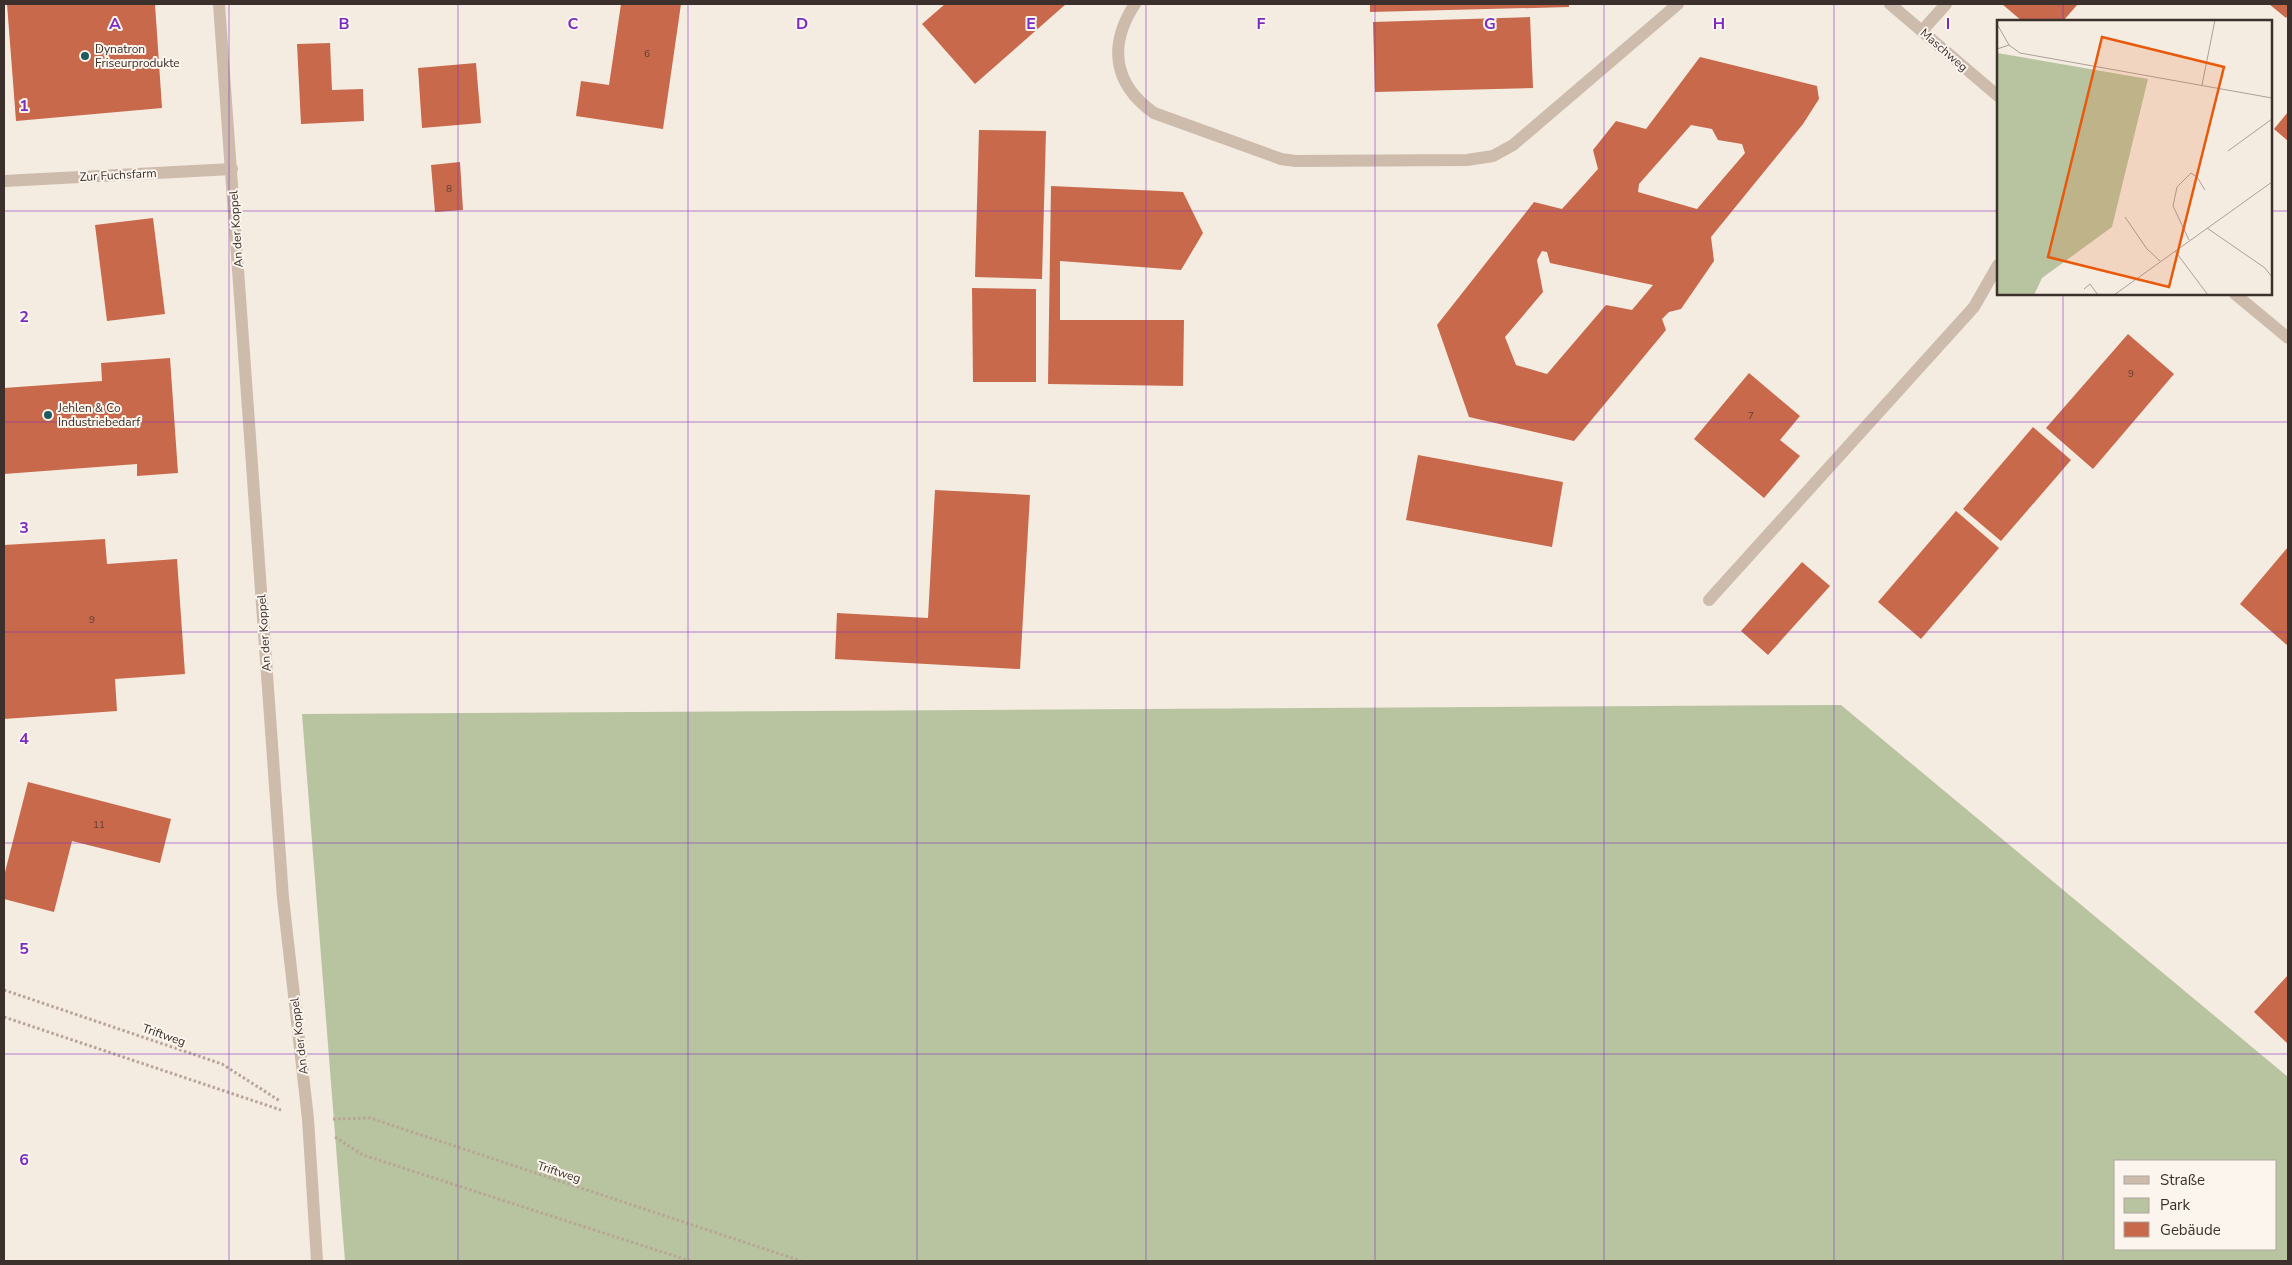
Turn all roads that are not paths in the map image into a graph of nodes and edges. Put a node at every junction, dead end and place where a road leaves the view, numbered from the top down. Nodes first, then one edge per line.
1 (219, 4) edge
2 (1135, 4) edge
3 (1678, 4) edge
4 (1890, 4) edge
5 (1946, 4) edge
6 (1922, 31) junction
7 (1997, 95) edge
8 (232, 169) junction
9 (4, 181) edge
10 (1997, 267) edge
11 (2236, 295) edge
12 (2288, 338) edge
13 (1709, 600) dead end
14 (317, 1261) edge

1 - 8 street, An der Koppel
2 - 3 street
4 - 6 street, Maschweg
5 - 6 street
6 - 7 street, Maschweg
8 - 9 street, Zur Fuchsfarm
8 - 14 street, An der Koppel
10 - 13 street
11 - 12 street

